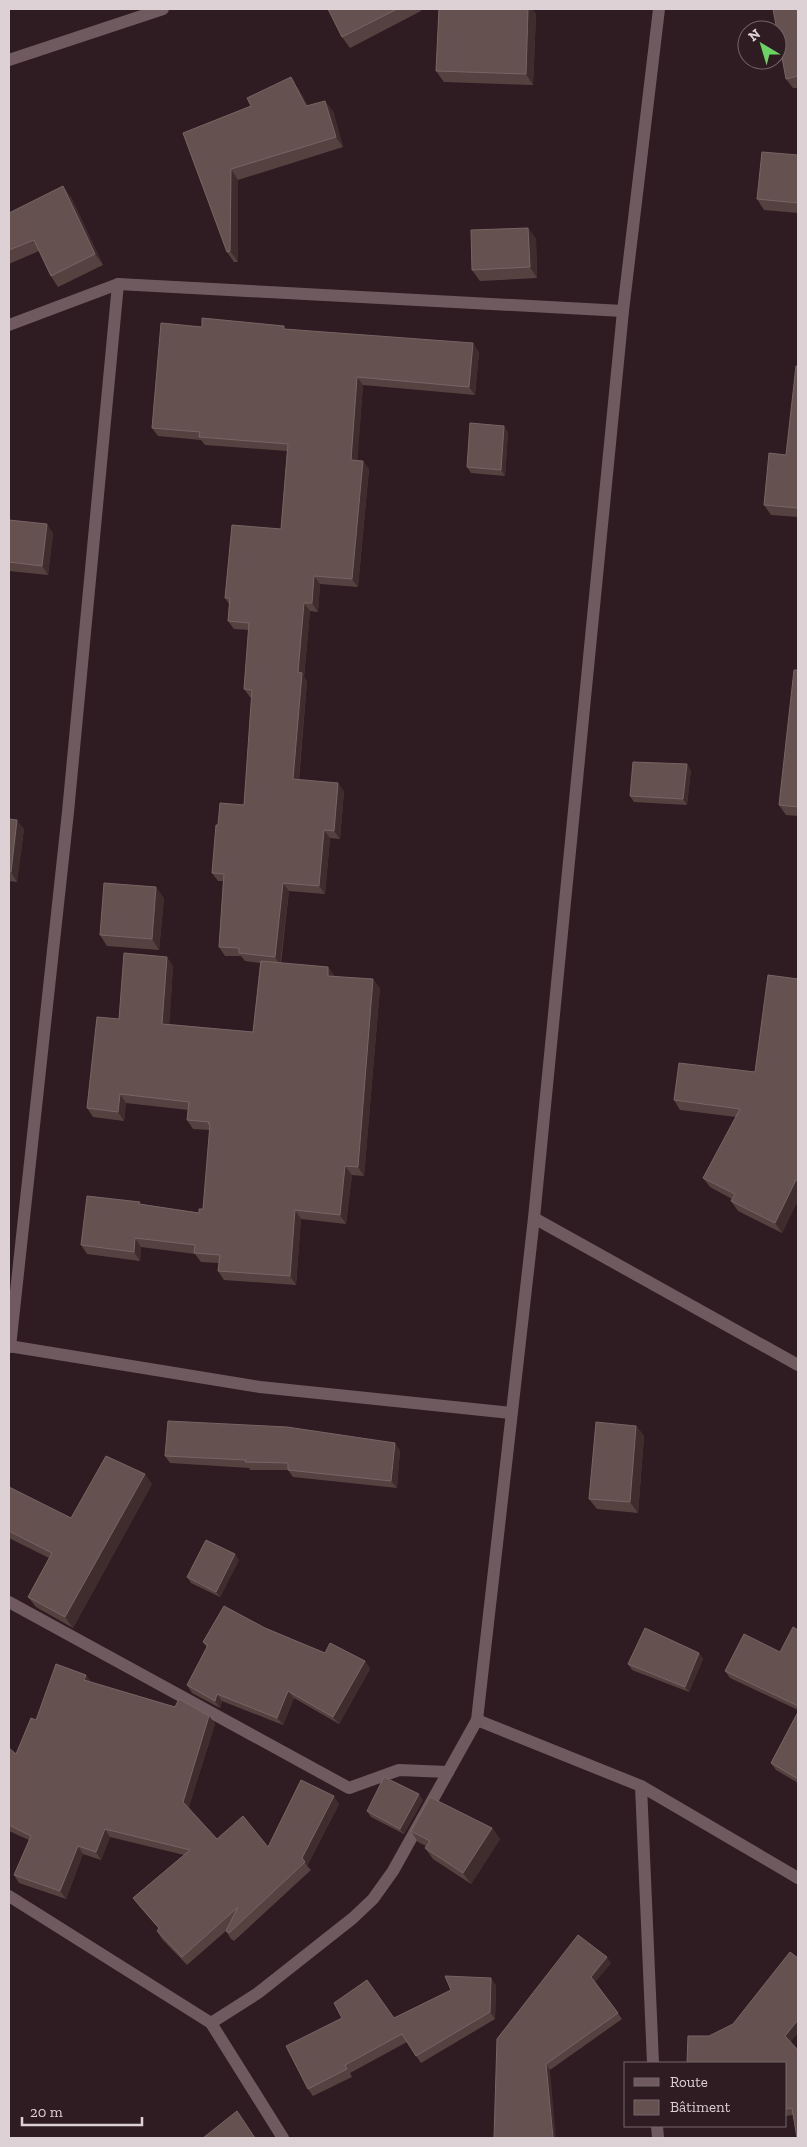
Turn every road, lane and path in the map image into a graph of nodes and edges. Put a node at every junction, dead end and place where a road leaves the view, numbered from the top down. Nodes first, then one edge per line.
1 (163, 9) edge
2 (659, 9) edge
3 (9, 60) edge
4 (118, 284) junction
5 (623, 311) junction
6 (9, 325) edge
7 (534, 1218) junction
8 (10, 1347) edge
9 (798, 1365) edge
10 (511, 1413) junction
11 (9, 1602) edge
12 (476, 1720) junction
13 (448, 1772) junction
14 (641, 1786) junction
15 (798, 1878) edge
16 (9, 1896) edge
17 (211, 2024) junction
18 (653, 2062) edge
19 (283, 2138) edge

1 - 3 street
2 - 5 street
4 - 5 street
4 - 6 street
4 - 8 street
5 - 7 street
7 - 9 street
7 - 10 street
8 - 10 street
10 - 12 street
11 - 13 street
12 - 13 street
12 - 14 street
13 - 17 street
14 - 15 street
14 - 18 street
16 - 17 street
17 - 19 street

